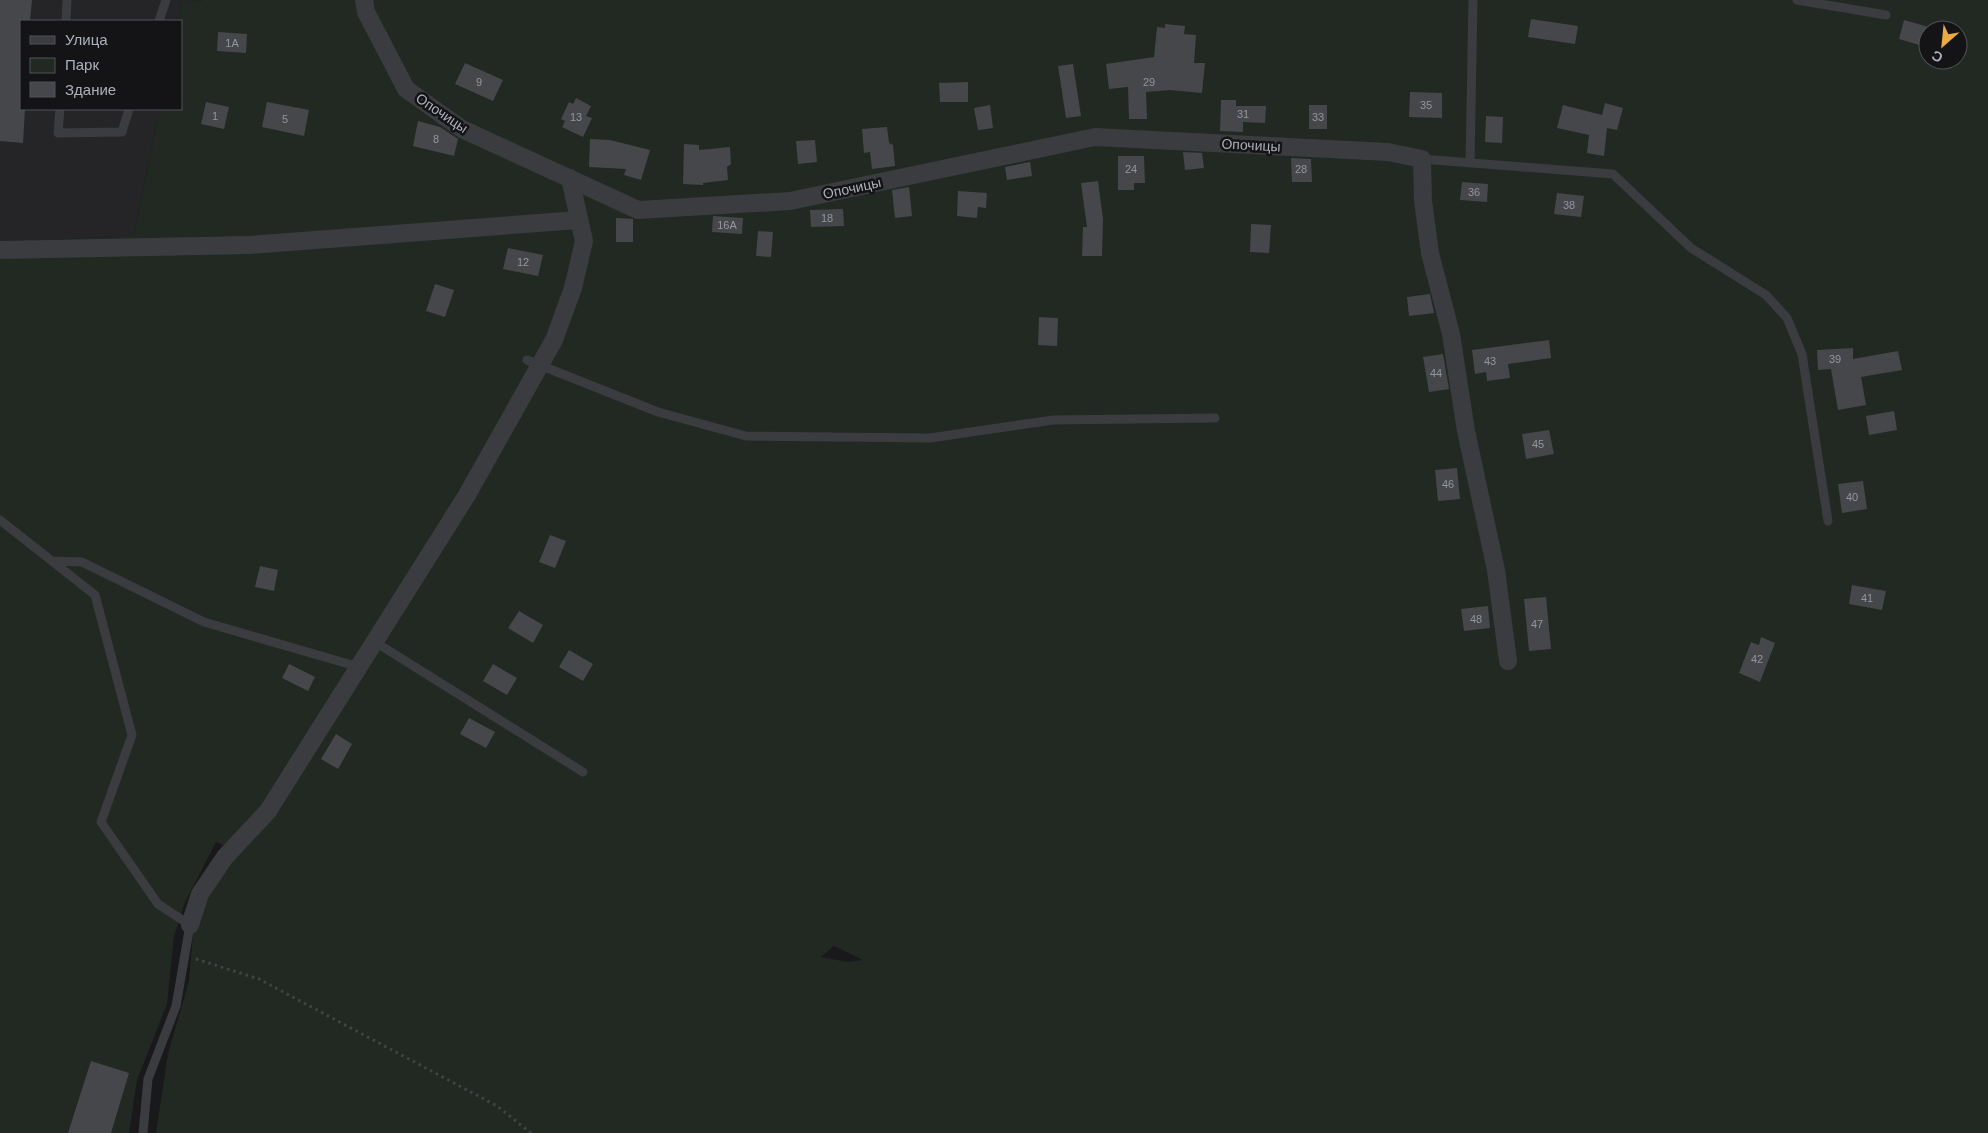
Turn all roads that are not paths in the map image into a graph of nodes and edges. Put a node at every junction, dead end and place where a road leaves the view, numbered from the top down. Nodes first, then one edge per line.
1 (67, 0) edge
2 (166, 0) edge
3 (364, 0) edge
4 (1473, 0) edge
5 (1797, 0) edge
6 (1886, 15) dead end
7 (66, 20) edge
8 (159, 20) edge
9 (60, 110) edge
10 (129, 110) edge
11 (1422, 159) junction
12 (1470, 163) junction
13 (570, 178) junction
14 (578, 220) junction
15 (0, 250) edge
16 (533, 363) junction
17 (1215, 418) dead end
18 (0, 520) edge
19 (1828, 522) dead end
20 (52, 561) junction
21 (375, 642) junction
22 (1508, 661) dead end
23 (359, 667) junction
24 (583, 772) dead end
25 (190, 925) junction
26 (143, 1133) edge

1 - 7 lane
2 - 8 lane
3 - 13 street, Опочицы
4 - 12 lane
5 - 6 lane
9 - 10 lane
11 - 12 lane
11 - 13 street, Опочицы
11 - 22 street
12 - 19 lane
13 - 14 street
14 - 15 street
14 - 16 street
16 - 17 lane
16 - 21 street
18 - 20 lane
20 - 23 lane
20 - 25 lane
21 - 23 street
21 - 24 lane
23 - 25 street
25 - 26 lane

